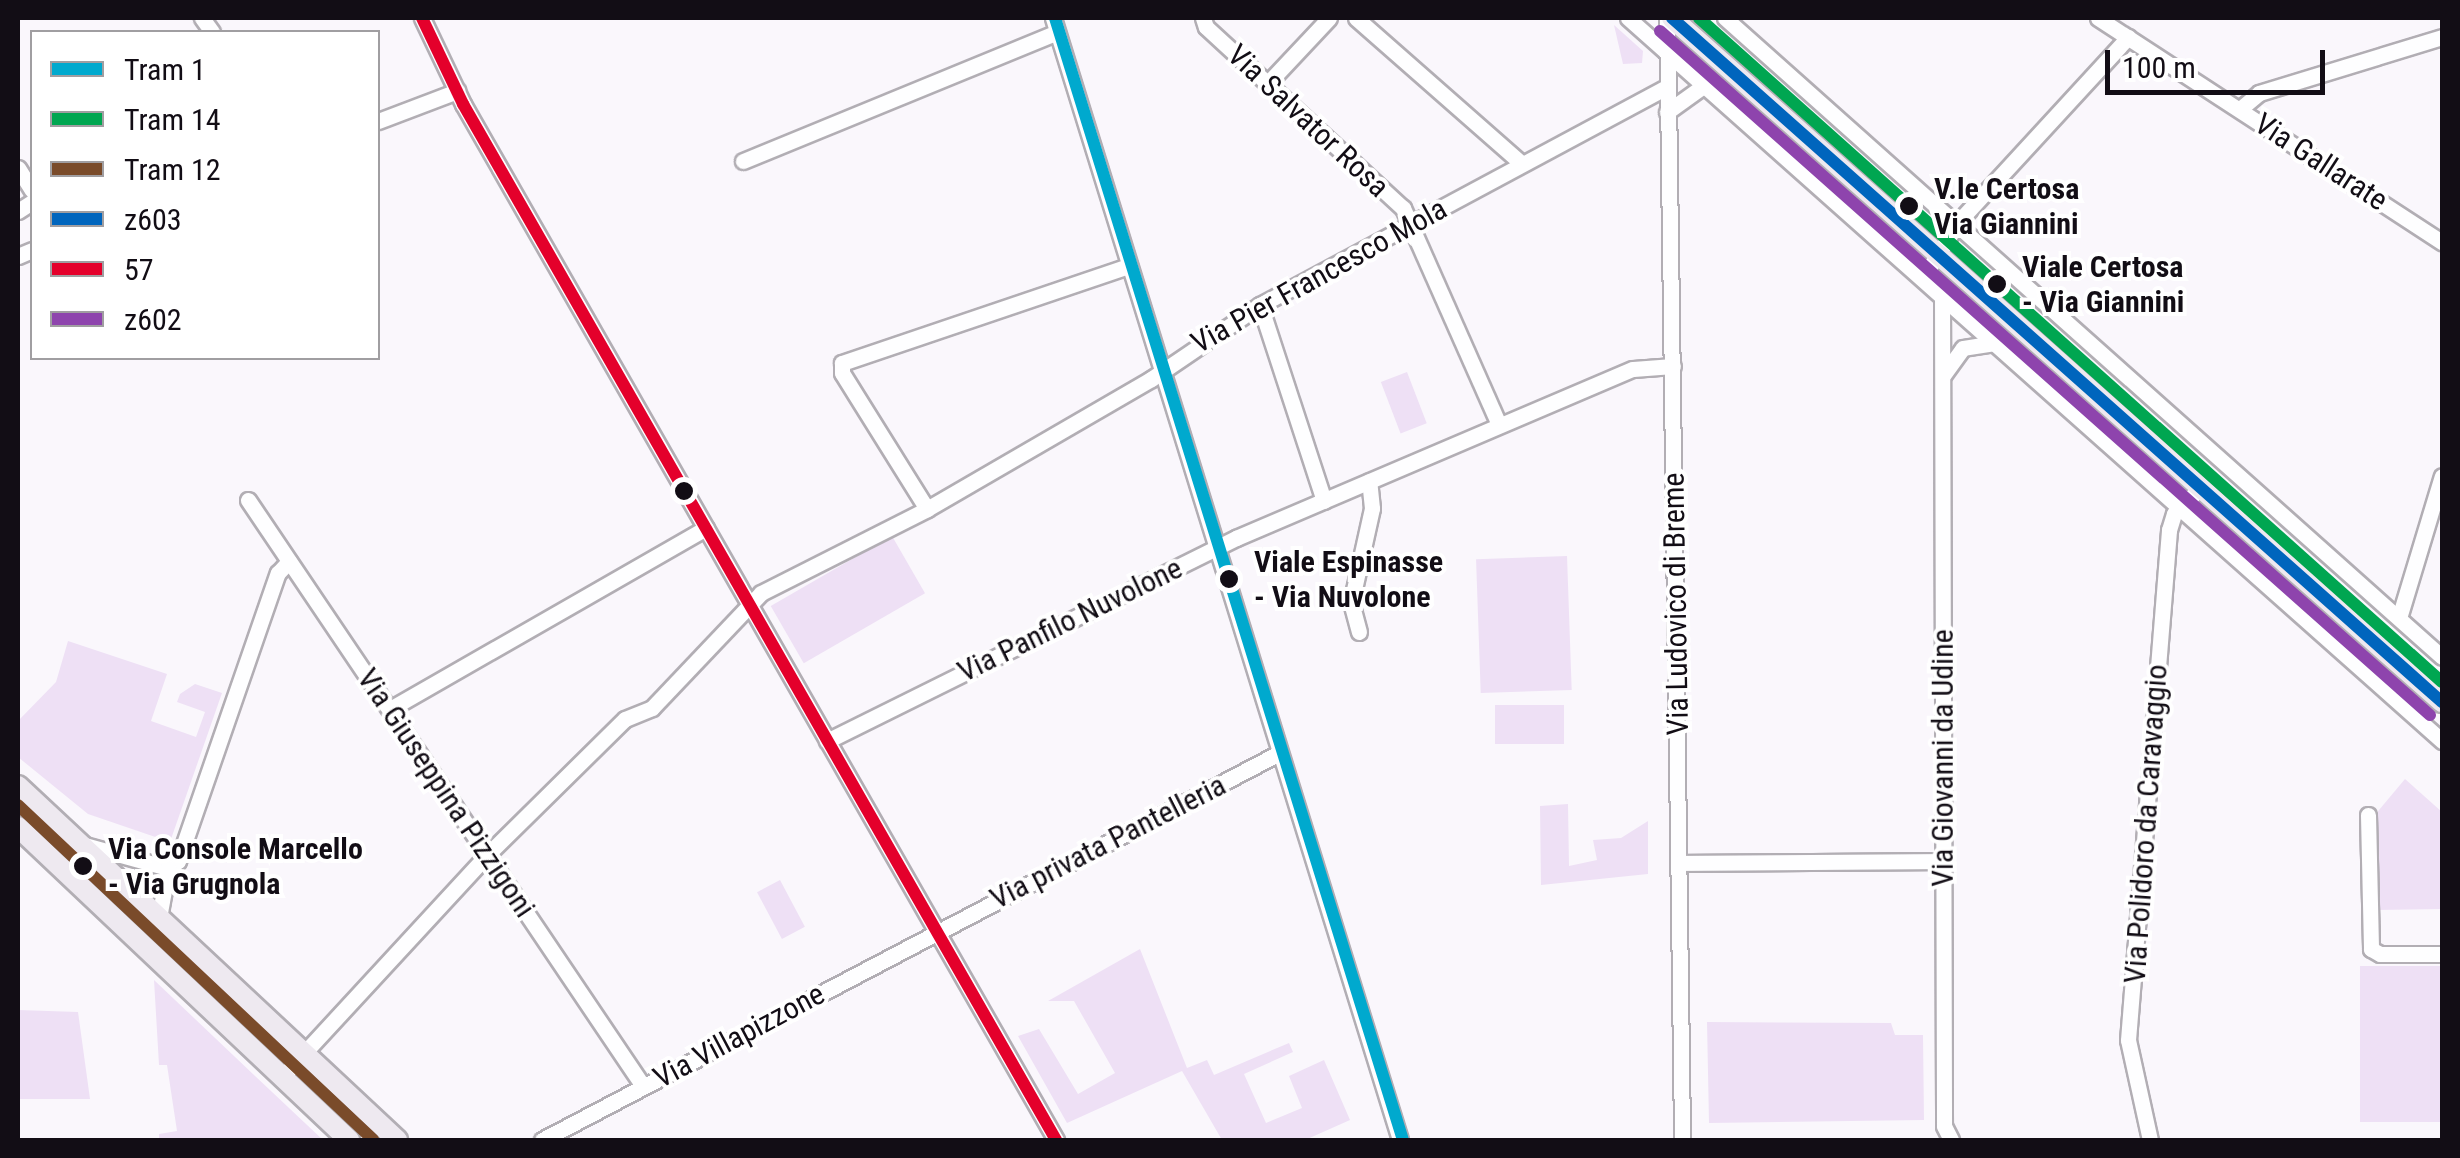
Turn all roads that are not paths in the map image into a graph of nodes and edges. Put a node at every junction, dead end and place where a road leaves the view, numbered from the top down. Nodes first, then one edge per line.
1 (422, 18) edge
2 (1203, 18) edge
3 (1330, 18) edge
4 (1356, 18) edge
5 (1628, 18) edge
6 (1669, 18) edge
7 (1725, 18) edge
8 (2098, 18) edge
9 (1055, 25) edge
10 (2442, 36) edge
11 (2128, 37) junction
12 (1666, 51) junction
13 (1268, 82) junction
14 (1706, 84) junction
15 (1666, 87) junction
16 (457, 91) junction
17 (2240, 110) junction
18 (1667, 112) junction
19 (380, 120) edge
20 (744, 161) dead end
21 (1522, 164) junction
22 (1959, 222) junction
23 (1414, 224) junction
24 (2442, 242) edge
25 (1942, 255) junction
26 (1129, 266) junction
27 (1924, 276) junction
28 (1942, 292) junction
29 (1260, 305) junction
30 (1994, 343) junction
31 (1673, 366) junction
32 (1161, 372) junction
33 (1944, 374) junction
34 (1499, 424) junction
35 (2442, 476) edge
36 (1369, 481) junction
37 (2201, 487) junction
38 (248, 500) dead end
39 (1324, 501) junction
40 (927, 508) junction
41 (2180, 508) junction
42 (706, 528) junction
43 (1216, 548) junction
44 (289, 562) junction
45 (749, 604) junction
46 (2399, 618) junction
47 (1359, 632) dead end
48 (2442, 657) edge
49 (2442, 702) edge
50 (390, 710) junction
51 (828, 740) junction
52 (2442, 742) edge
53 (1280, 753) junction
54 (18, 786) edge
55 (2368, 815) dead end
56 (18, 827) edge
57 (80, 844) junction
58 (488, 854) junction
59 (1942, 861) junction
60 (1680, 864) junction
61 (168, 868) junction
62 (159, 918) junction
63 (936, 931) junction
64 (2442, 954) edge
65 (304, 1054) junction
66 (282, 1077) junction
67 (643, 1086) junction
68 (348, 1139) edge
69 (398, 1140) edge
70 (542, 1140) edge
71 (1056, 1140) edge
72 (1400, 1140) edge
73 (1682, 1140) edge
74 (1952, 1140) edge
75 (2150, 1140) edge

1 - 16 street
2 - 13 street, Via Salvator Rosa
3 - 13 street
4 - 21 street
5 - 12 street
6 - 12 street, Via Ludovico di Breme
6 - 25 main road
7 - 22 street
8 - 11 street, Via Gallarate
9 - 20 street
9 - 26 street
10 - 17 street
11 - 17 street, Via Gallarate
11 - 22 street
12 - 14 street
12 - 15 street, Via Ludovico di Breme
13 - 23 street, Via Salvator Rosa
14 - 18 street
14 - 27 street
15 - 18 street, Via Ludovico di Breme
15 - 21 street, Via Pier Francesco Mola
16 - 19 street
16 - 42 street
17 - 24 street, Via Gallarate
18 - 31 street, Via Ludovico di Breme
21 - 23 street, Via Pier Francesco Mola
22 - 25 street
22 - 46 street
23 - 29 street, Via Pier Francesco Mola
23 - 34 street
25 - 27 street
25 - 37 main road
26 - 32 street
26 - 40 street
27 - 28 street
28 - 30 street
28 - 33 street, Via Giovanni da Udine
29 - 32 street, Via Pier Francesco Mola
29 - 39 street
30 - 33 street
30 - 41 street
31 - 34 street, Via Panfilo Nuvolone
31 - 60 street, Via Ludovico di Breme
32 - 40 street, Via Pier Francesco Mola
32 - 43 street
33 - 59 street, Via Giovanni da Udine
34 - 36 street, Via Panfilo Nuvolone
35 - 46 street
36 - 39 street, Via Panfilo Nuvolone
36 - 47 street
37 - 41 street
37 - 49 main road
38 - 44 street, Via Giuseppina Pizzigoni
39 - 43 street, Via Panfilo Nuvolone
40 - 45 street, Via Pier Francesco Mola
41 - 52 street
41 - 75 street, Via Polidoro da Caravaggio
42 - 45 street
42 - 50 street
43 - 51 street, Via Panfilo Nuvolone
43 - 53 street
44 - 50 street, Via Giuseppina Pizzigoni
44 - 61 street
45 - 51 street
45 - 58 street, Via Pier Francesco Mola
46 - 48 street
50 - 58 street, Via Giuseppina Pizzigoni
51 - 63 street
53 - 63 street, Via privata Pantelleria
53 - 72 street
54 - 57 main road
55 - 64 street
56 - 66 main road
57 - 61 street
57 - 62 main road
58 - 65 street, Via Pier Francesco Mola
58 - 67 street, Via Giuseppina Pizzigoni
59 - 60 street
59 - 74 street, Via Giovanni da Udine
60 - 73 street, Via Ludovico di Breme
61 - 62 street
62 - 65 main road
63 - 67 street, Via Villapizzone
63 - 71 street
65 - 66 street, Via Pier Francesco Mola
65 - 69 main road
66 - 68 main road
67 - 70 street, Via Villapizzone

